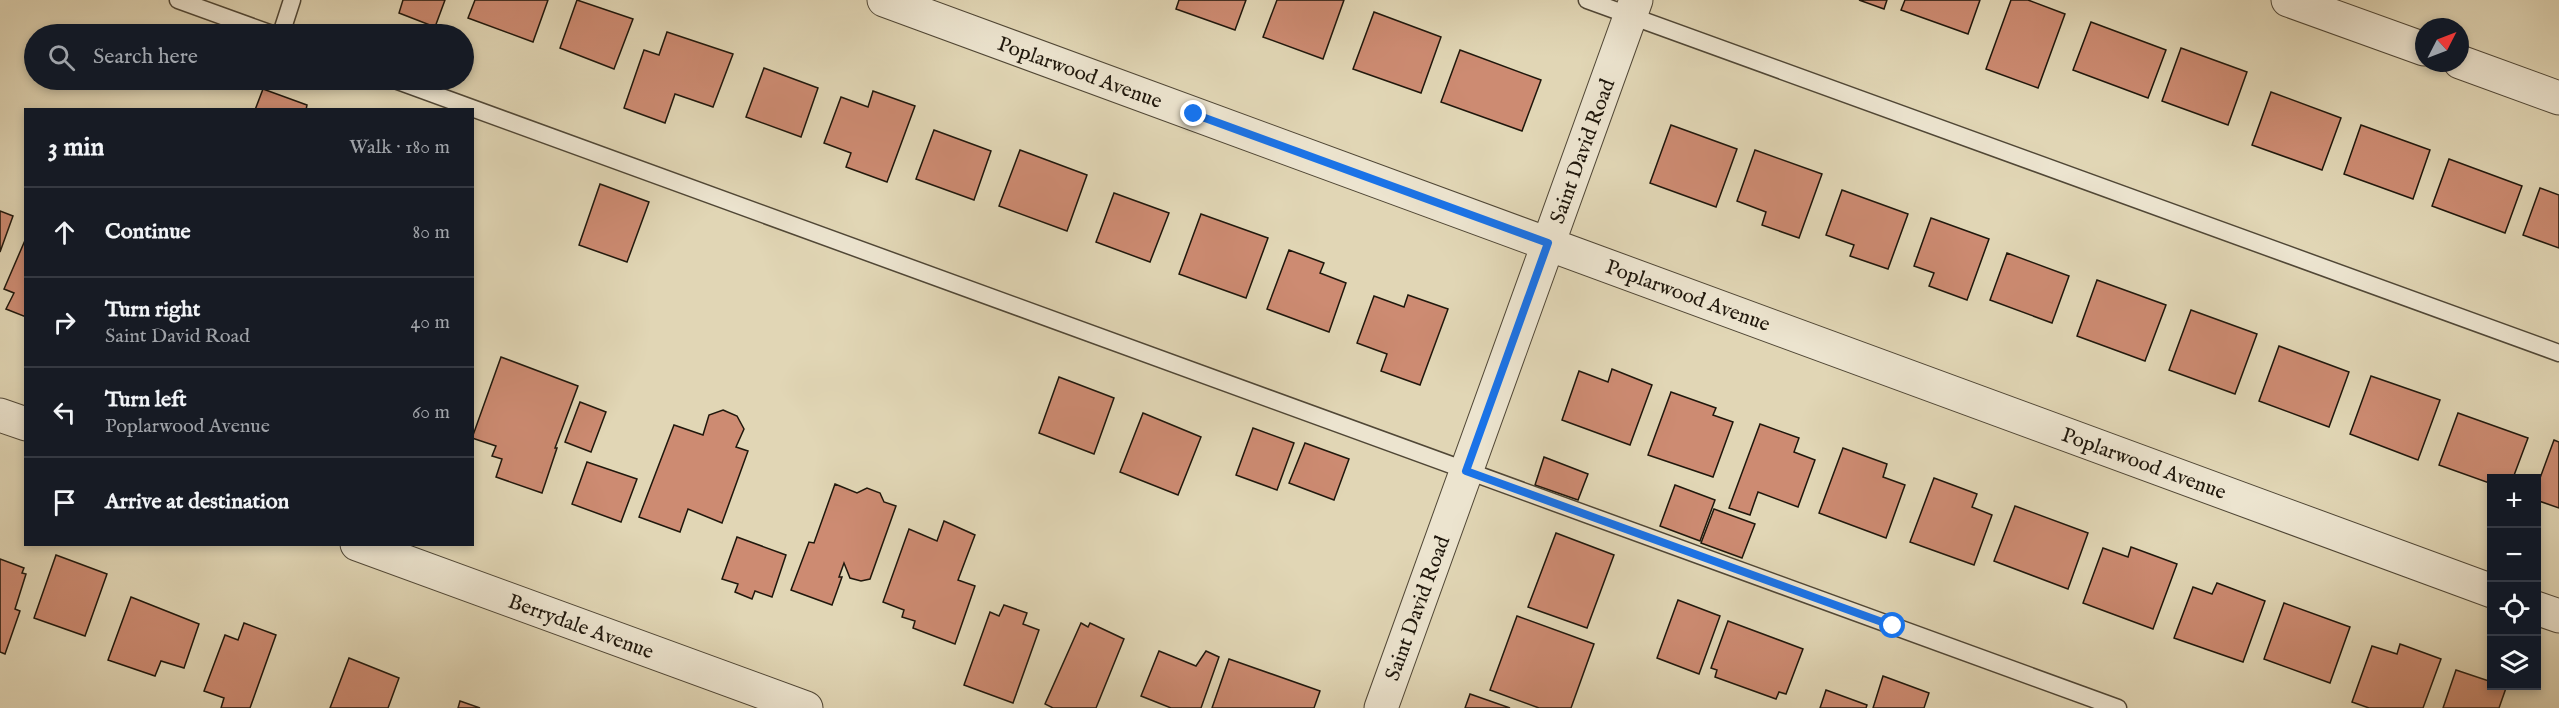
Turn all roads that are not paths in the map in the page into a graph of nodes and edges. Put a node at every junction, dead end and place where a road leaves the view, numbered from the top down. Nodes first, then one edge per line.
1 (178, 0) edge
2 (292, 0) edge
3 (884, 0) edge
4 (1587, 0) edge
5 (2288, 0) edge
6 (1634, 8) edge
7 (244, 24) edge
8 (284, 24) edge
9 (2415, 46) edge
10 (2469, 65) edge
11 (423, 90) edge
12 (2559, 98) edge
13 (473, 108) edge
14 (474, 109) edge
15 (1548, 243) junction
16 (2559, 353) edge
17 (0, 415) edge
18 (24, 423) edge
19 (1466, 471) junction
20 (362, 546) edge
21 (2487, 589) edge
22 (2541, 610) edge
23 (2559, 616) edge
24 (806, 708) edge
25 (1381, 708) edge
26 (2118, 708) edge

1 - 7 lane
2 - 8 lane
3 - 15 street, Poplarwood Avenue
4 - 6 lane
5 - 9 street
6 - 15 street, Saint David Road
6 - 16 lane
10 - 12 street
11 - 13 lane
14 - 19 lane
15 - 19 street, Saint David Road
15 - 21 street, Poplarwood Avenue
17 - 18 street
19 - 25 street, Saint David Road
19 - 26 lane
20 - 24 street, Berrydale Avenue
22 - 23 street

